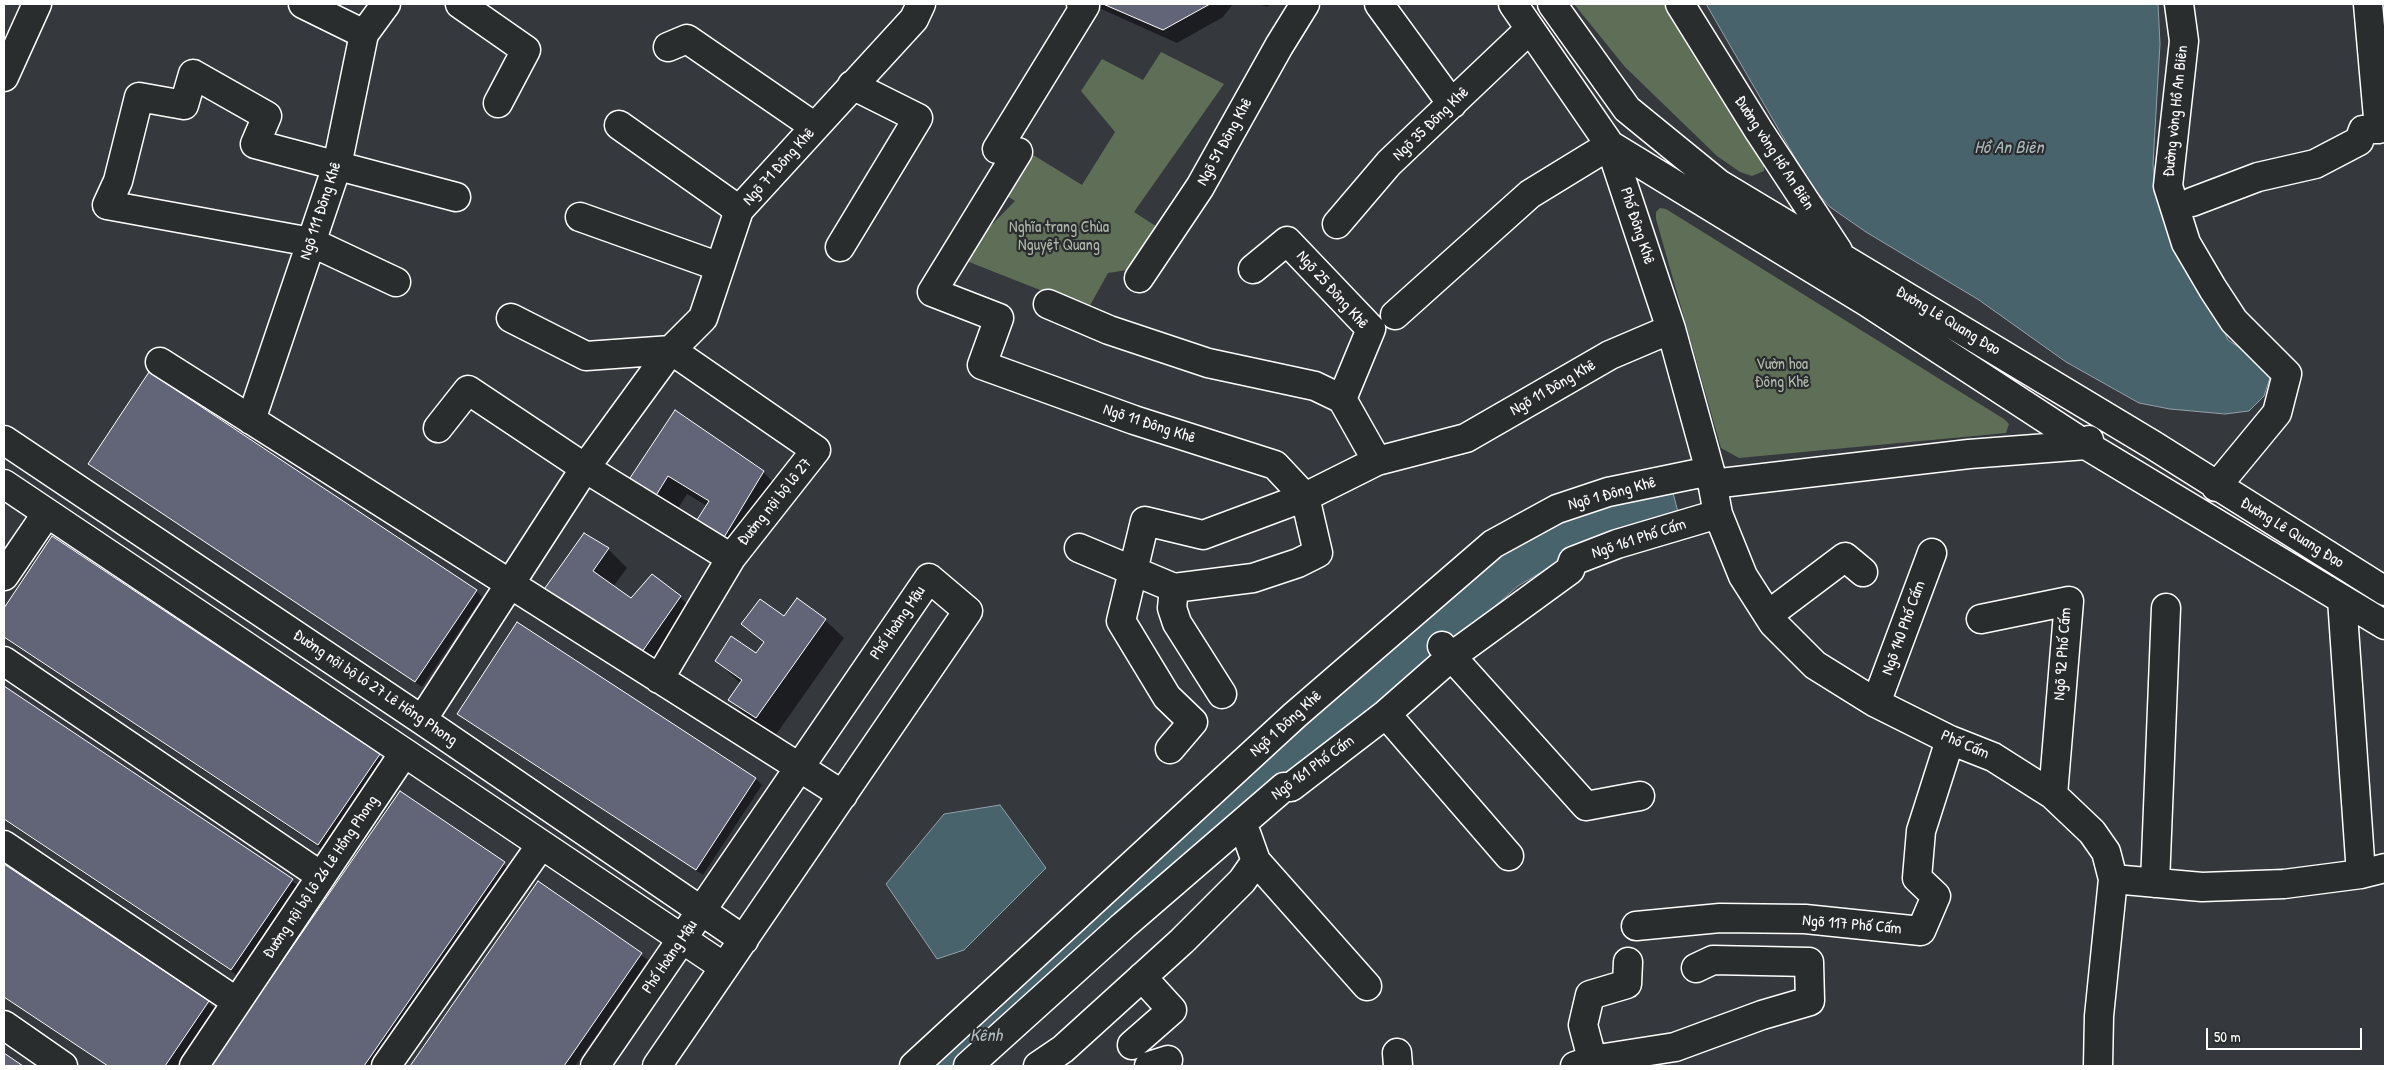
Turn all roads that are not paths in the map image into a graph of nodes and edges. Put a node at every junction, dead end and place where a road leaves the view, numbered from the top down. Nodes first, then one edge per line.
1 (37, 4) edge
2 (303, 4) edge
3 (386, 4) edge
4 (460, 4) edge
5 (921, 4) edge
6 (1081, 4) edge
7 (1305, 4) edge
8 (1379, 4) edge
9 (1513, 4) edge
10 (1552, 4) edge
11 (1680, 4) edge
12 (2179, 4) edge
13 (2368, 4) edge
14 (1530, 29) junction
15 (364, 34) junction
16 (668, 47) dead end
17 (4, 77) edge
18 (852, 86) junction
19 (498, 103) dead end
20 (1452, 104) junction
21 (1626, 109) junction
22 (619, 125) dead end
23 (815, 127) junction
24 (2382, 129) edge
25 (1610, 145) junction
26 (337, 166) junction
27 (456, 198) dead end
28 (2192, 202) dead end
29 (739, 210) junction
30 (580, 217) dead end
31 (1336, 224) dead end
32 (311, 242) junction
33 (840, 246) dead end
34 (1841, 257) junction
35 (720, 267) junction
36 (1253, 269) dead end
37 (1140, 278) dead end
38 (396, 282) dead end
39 (1867, 302) junction
40 (1048, 304) dead end
41 (1395, 315) dead end
42 (512, 318) dead end
43 (1671, 329) junction
44 (672, 350) junction
45 (160, 362) dead end
46 (1342, 399) junction
47 (2103, 415) junction
48 (250, 420) junction
49 (438, 428) dead end
50 (4, 440) edge
51 (2086, 445) junction
52 (1377, 461) junction
53 (585, 468) junction
54 (1711, 478) junction
55 (4, 484) edge
56 (2216, 486) junction
57 (1305, 497) junction
58 (47, 513) junction
59 (1718, 514) junction
60 (1078, 548) dead end
61 (1932, 553) dead end
62 (731, 558) junction
63 (1132, 569) junction
64 (1862, 572) dead end
65 (4, 576) edge
66 (510, 584) junction
67 (1174, 588) junction
68 (2385, 591) edge
69 (2342, 599) junction
70 (2166, 608) dead end
71 (1768, 615) junction
72 (1981, 619) dead end
73 (2385, 625) edge
74 (1447, 651) junction
75 (4, 661) edge
76 (659, 679) junction
77 (1222, 694) dead end
78 (1876, 703) junction
79 (1386, 714) junction
80 (422, 720) junction
81 (1349, 735) junction
82 (1950, 740) junction
83 (1170, 748) dead end
84 (404, 753) junction
85 (799, 768) junction
86 (843, 795) junction
87 (2053, 795) junction
88 (1640, 796) dead end
89 (1234, 832) junction
90 (4, 845) edge
91 (541, 845) junction
92 (1509, 856) dead end
93 (1256, 860) junction
94 (2373, 871) edge
95 (321, 876) junction
96 (2113, 879) junction
97 (2155, 883) junction
98 (702, 911) junction
99 (1636, 926) dead end
100 (682, 939) junction
101 (744, 940) junction
102 (1628, 962) dead end
103 (724, 968) junction
104 (1696, 968) dead end
105 (1142, 977) junction
106 (1367, 986) dead end
107 (237, 1002) junction
108 (4, 1025) edge
109 (1132, 1045) dead end
110 (1587, 1064) edge
111 (64, 1066) edge
112 (194, 1066) edge
113 (386, 1066) edge
114 (596, 1066) edge
115 (657, 1066) edge
116 (914, 1066) edge
117 (968, 1066) edge
118 (1038, 1066) edge
119 (2098, 1066) edge

1 - 17 street
2 - 15 street
3 - 15 street, Ngõ 111 Đông Khê
4 - 19 street
5 - 18 street, Ngõ 71 Đông Khê
6 - 57 street, Ngõ 11 Đông Khê
7 - 37 street, Ngõ 51 Đông Khê
8 - 20 street
9 - 14 street, Phố Đông Khê
10 - 21 street, Đường Lê Quang Đạo
11 - 34 street, Đường vòng Hồ An Biên
12 - 56 street, Đường vòng Hồ An Biên
13 - 24 street
14 - 20 street, Ngõ 35 Đông Khê
14 - 25 street, Phố Đông Khê
15 - 26 street, Ngõ 111 Đông Khê
16 - 23 street
18 - 23 street, Ngõ 71 Đông Khê
18 - 33 street
20 - 31 street, Ngõ 35 Đông Khê
21 - 25 street
21 - 34 street, Đường Lê Quang Đạo
22 - 29 street
23 - 29 street, Ngõ 71 Đông Khê
24 - 28 street
25 - 39 street, Đường Lê Quang Đạo
25 - 41 street, Ngõ 25 Đông Khê
25 - 43 street, Phố Đông Khê
26 - 27 street
26 - 32 street, Ngõ 111 Đông Khê
26 - 32 street
29 - 35 street, Ngõ 71 Đông Khê
30 - 35 street
32 - 38 street
32 - 48 street, Ngõ 111 Đông Khê
34 - 39 street, Đường vòng Hồ An Biên
34 - 47 street, Đường Lê Quang Đạo
35 - 44 street, Ngõ 71 Đông Khê
36 - 46 street, Ngõ 25 Đông Khê
39 - 51 street, Đường Lê Quang Đạo
40 - 46 street
42 - 44 street
43 - 52 street, Ngõ 11 Đông Khê
43 - 54 street, Phố Đông Khê
44 - 53 street, Ngõ 71 Đông Khê
44 - 62 street, Đường nội bộ lô 27
45 - 48 street
46 - 52 street
47 - 51 street
47 - 56 street, Đường Lê Quang Đạo
48 - 66 street
49 - 53 street
50 - 80 street, Đường nội bộ lô 27 Lê Hồng Phong
51 - 54 street, Ngõ 1 Đông Khê
51 - 69 street, Đường Lê Quang Đạo
52 - 57 street, Ngõ 11 Đông Khê
53 - 62 street
53 - 66 street, Ngõ 71 Đông Khê
54 - 59 street, Phố Cấm
54 - 116 street, Ngõ 1 Đông Khê
55 - 58 street
56 - 68 street, Đường Lê Quang Đạo
57 - 63 street, Ngõ 11 Đông Khê
57 - 67 street
58 - 65 street
58 - 84 street
59 - 71 street, Phố Cấm
59 - 74 street, Ngõ 161 Phố Cấm
60 - 63 street
61 - 78 street, Ngõ 140 Phố Cấm
62 - 76 street, Đường nội bộ lô 27
63 - 67 street
63 - 83 street
64 - 71 street
66 - 76 street
66 - 80 street, Ngõ 71 Đông Khê
67 - 77 street
69 - 73 street, Đường Lê Quang Đạo
69 - 94 street
70 - 97 street
71 - 78 street, Phố Cấm
72 - 87 street, Ngõ 92 Phố Cấm
74 - 79 street, Ngõ 161 Phố Cấm
74 - 81 street
74 - 88 street
75 - 95 street
76 - 85 street
78 - 82 street, Phố Cấm
79 - 81 street, Ngõ 161 Phố Cấm
79 - 92 street
80 - 98 street, Đường nội bộ lô 27 Lê Hồng Phong
81 - 89 street, Ngõ 161 Phố Cấm
82 - 87 street, Phố Cấm
82 - 99 street, Ngõ 117 Phố Cấm
84 - 91 street
84 - 95 street, Đường nội bộ lô 26 Lê Hồng Phong
85 - 86 street
85 - 86 street, Phố Hoàng Mậu
85 - 98 street, Phố Hoàng Mậu
86 - 101 street, Phố Hoàng Mậu
87 - 96 street, Phố Cấm
89 - 93 street
89 - 117 street, Ngõ 161 Phố Cấm
90 - 107 street
91 - 100 street
91 - 113 street
93 - 105 street
93 - 106 street
94 - 97 street
95 - 107 street, Đường nội bộ lô 26 Lê Hồng Phong
96 - 97 street
96 - 119 street, Phố Cấm
98 - 100 street, Phố Hoàng Mậu
98 - 101 street, Đường nội bộ lô 27 Lê Hồng Phong
100 - 103 street
100 - 114 street, Phố Hoàng Mậu
101 - 103 street, Phố Hoàng Mậu
102 - 110 street
103 - 115 street, Phố Hoàng Mậu
104 - 110 street
105 - 109 street
105 - 118 street
107 - 112 street, Đường nội bộ lô 26 Lê Hồng Phong
108 - 111 street

